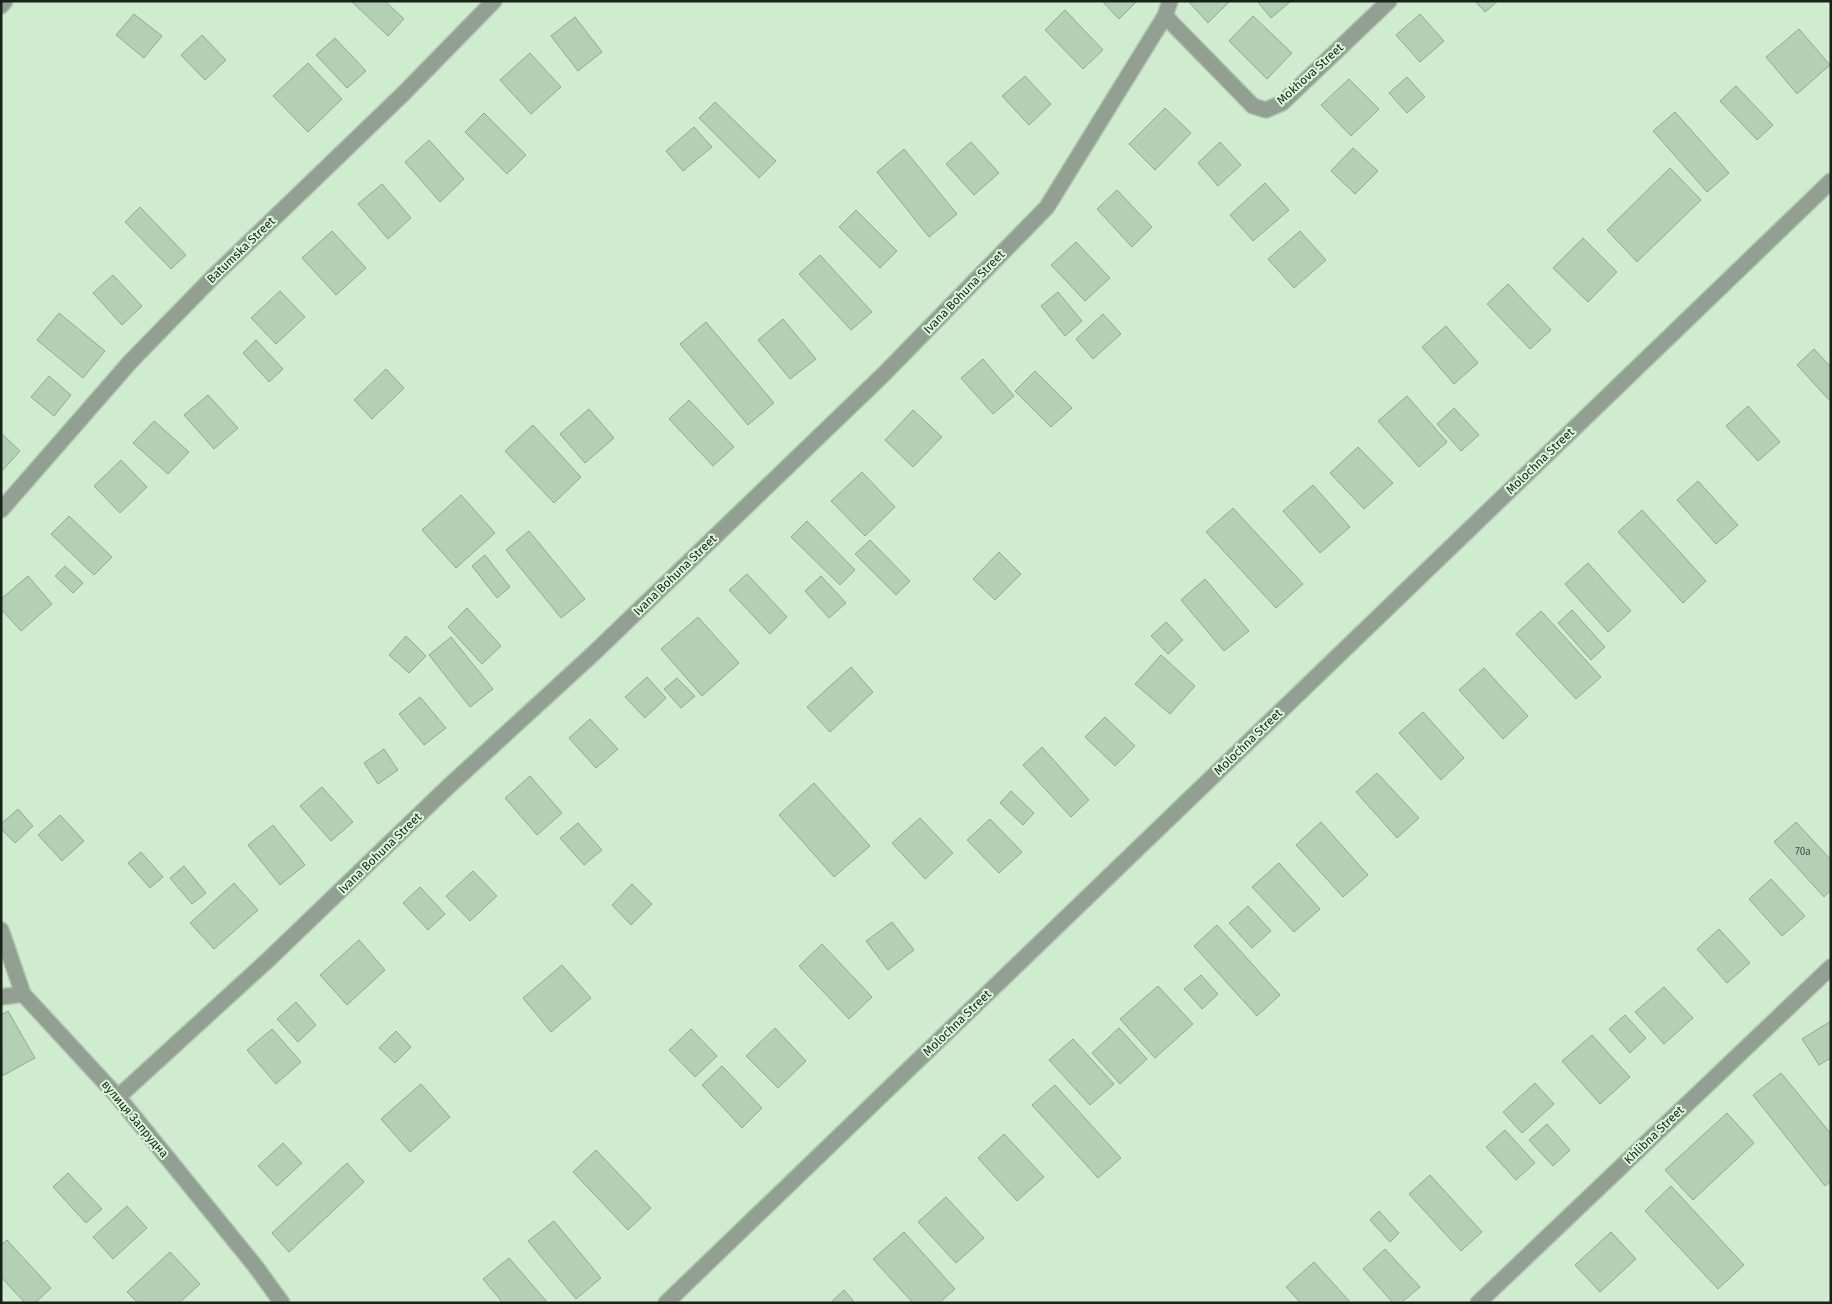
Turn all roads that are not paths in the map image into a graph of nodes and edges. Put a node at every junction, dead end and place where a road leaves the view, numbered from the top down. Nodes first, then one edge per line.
1 (4, 1) edge
2 (494, 1) edge
3 (1389, 1) edge
4 (1, 6) edge
5 (1168, 8) edge
6 (1831, 181) edge
7 (1, 510) edge
8 (1, 930) edge
9 (1831, 968) edge
10 (24, 994) junction
11 (1, 997) edge
12 (118, 1097) junction
13 (282, 1303) edge
14 (666, 1303) edge
15 (1478, 1303) edge

1 - 4 street
2 - 7 street, Batumska Street
3 - 5 street, Mokhova Street
5 - 12 street, Ivana Bohuna Street
6 - 14 street, Molochna Street
8 - 10 street, вулиця Запрудна
9 - 15 street, Khlibna Street
10 - 11 street
10 - 12 street, вулиця Запрудна
12 - 13 street, вулиця Запрудна

